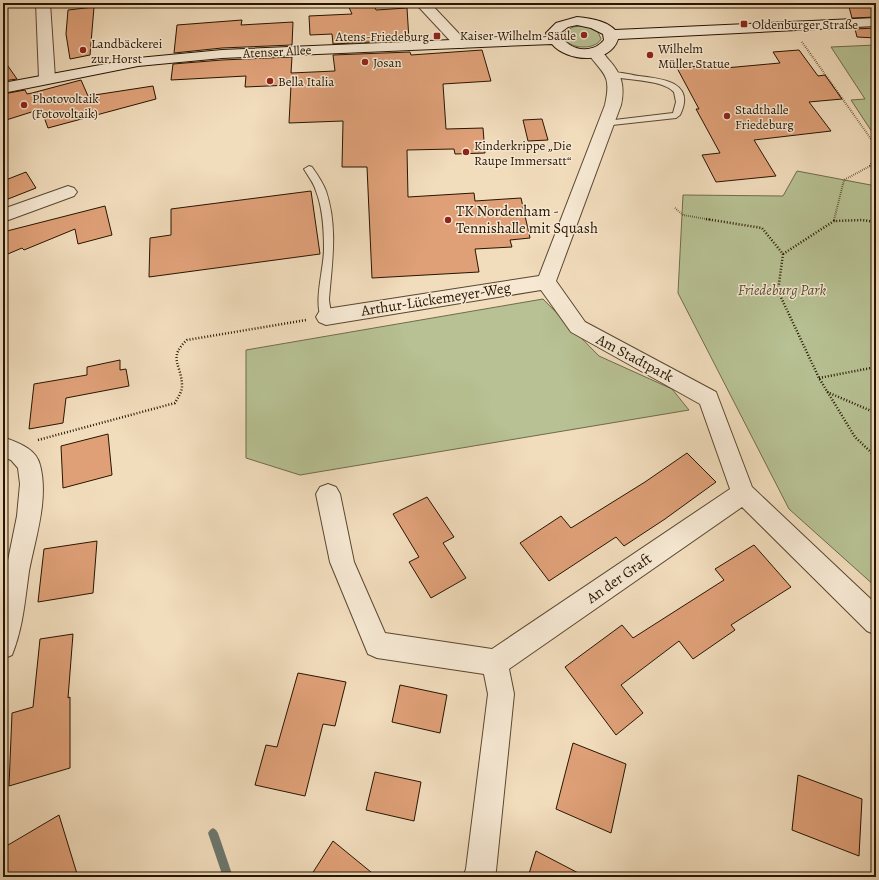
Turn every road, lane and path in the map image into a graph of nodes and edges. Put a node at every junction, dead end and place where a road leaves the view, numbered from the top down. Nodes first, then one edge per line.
1 (43, 3) edge
2 (422, 3) edge
3 (876, 22) edge
4 (790, 26) junction
5 (610, 35) junction
6 (554, 40) junction
7 (461, 44) junction
8 (594, 52) junction
9 (614, 75) junction
10 (47, 78) junction
11 (3, 88) edge
12 (606, 124) junction
13 (876, 146) edge
14 (876, 154) edge
15 (870, 166) junction
16 (876, 168) edge
17 (309, 169) dead end
18 (68, 192) dead end
19 (675, 208) dead end
20 (3, 216) edge
21 (834, 221) junction
22 (876, 222) edge
23 (783, 254) junction
24 (546, 282) junction
25 (326, 317) junction
26 (876, 366) edge
27 (819, 378) junction
28 (827, 392) junction
29 (876, 413) edge
30 (11, 450) edge
31 (876, 457) edge
32 (743, 493) junction
33 (328, 494) dead end
34 (876, 622) edge
35 (3, 646) edge
36 (495, 664) junction
37 (478, 877) edge

1 - 10 street
2 - 7 street
3 - 4 street
4 - 5 street
4 - 13 path
5 - 6 street
5 - 8 street
6 - 7 street, Atenser Allee
6 - 8 street
7 - 10 street, Atenser Allee
8 - 9 street
9 - 12 street
9 - 12 lane
10 - 11 street, Atenser Allee
12 - 24 street
14 - 15 path
15 - 16 path
15 - 21 path
17 - 25 lane
18 - 20 street
19 - 23 path
21 - 22 path
21 - 23 path
23 - 27 path
24 - 25 street, Arthur-Lückemeyer-Weg
24 - 32 street, Am Stadtpark
25 - 30 path
26 - 27 path
27 - 28 path
28 - 29 path
28 - 31 path
30 - 35 street
32 - 34 street, Am Stadtpark
32 - 36 street, An der Graft
33 - 36 street
36 - 37 street

